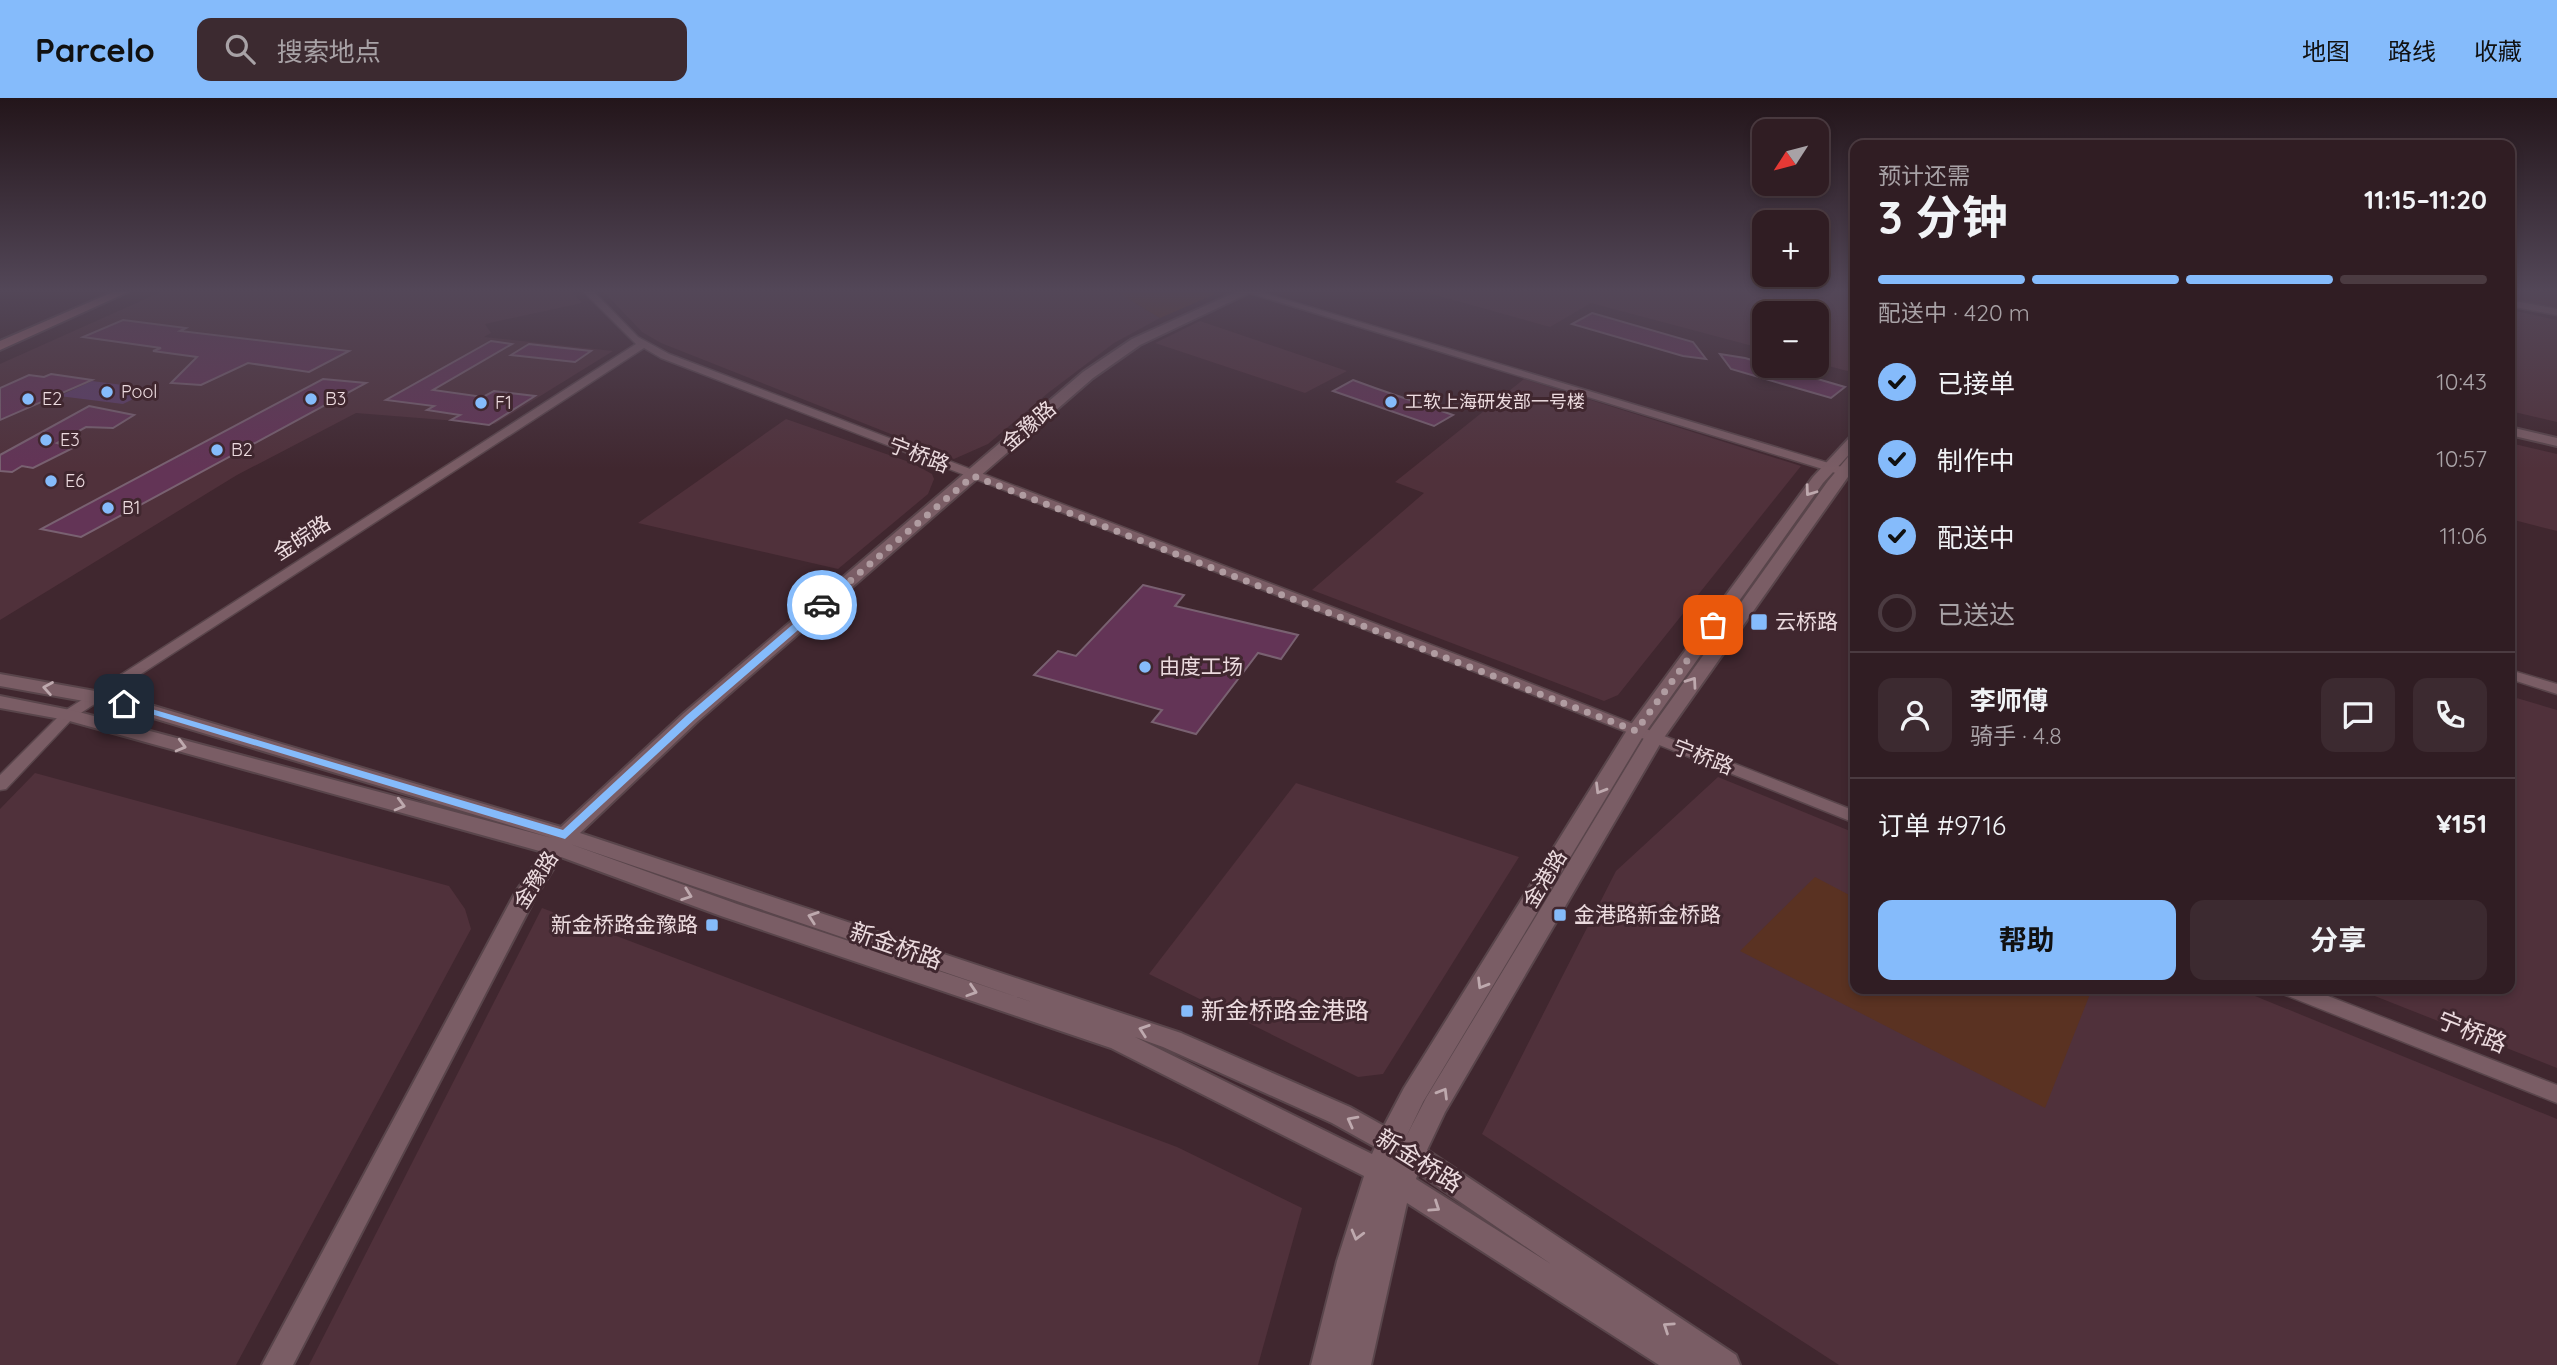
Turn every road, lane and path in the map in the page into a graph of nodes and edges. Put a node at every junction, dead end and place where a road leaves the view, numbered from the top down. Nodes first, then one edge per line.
1 (632, 351) edge
2 (657, 351) edge
3 (1121, 351) edge
4 (1444, 351) edge
5 (2515, 430) edge
6 (2557, 440) edge
7 (1850, 452) edge
8 (1842, 471) edge
9 (973, 476) junction
10 (2515, 676) edge
11 (0, 680) edge
12 (2557, 689) edge
13 (96, 696) junction
14 (0, 702) edge
15 (68, 715) junction
16 (1645, 734) junction
17 (0, 785) edge
18 (1850, 815) edge
19 (561, 841) junction
20 (2303, 994) edge
21 (2557, 1094) edge
22 (1401, 1147) junction
23 (1389, 1177) junction
24 (277, 1365) edge
25 (1325, 1365) edge
26 (1356, 1365) edge
27 (1686, 1365) edge
28 (1724, 1365) edge

1 - 13 street, 金皖路
2 - 9 street, 宁桥路
3 - 9 street, 金豫路
4 - 8 street
5 - 6 street
7 - 8 street, 金港路
8 - 16 street, 金港路
9 - 16 street, 宁桥路
9 - 19 street, 金豫路
10 - 12 street
13 -> 11 street, 新金桥路
13 - 15 street, 金皖路
13 - 19 street, 新金桥路
14 - 15 street, 新金桥路
15 - 17 street, 金皖路
15 -> 19 street, 新金桥路
16 - 18 street, 宁桥路
16 - 22 street, 金港路
22 -> 19 street, 新金桥路
19 -> 23 street, 新金桥路
19 - 24 street, 金豫路
20 - 21 street, 宁桥路
22 - 23 street, 金港路
28 -> 22 street, 新金桥路
23 -> 25 street, 金港路
23 - 26 street, 金港路
23 -> 27 street, 新金桥路

